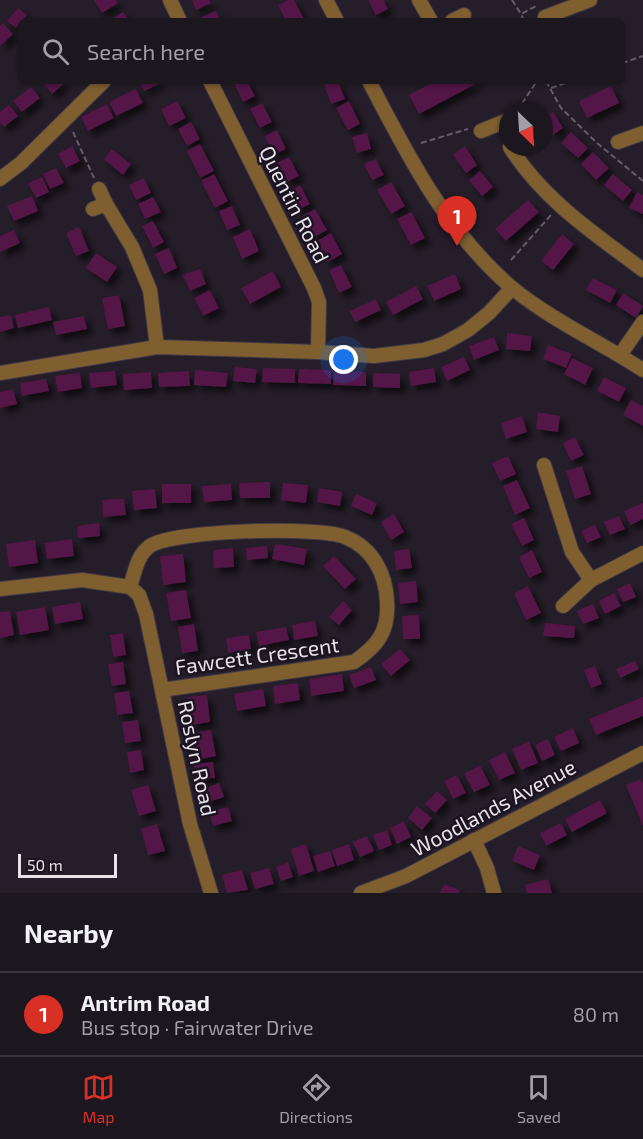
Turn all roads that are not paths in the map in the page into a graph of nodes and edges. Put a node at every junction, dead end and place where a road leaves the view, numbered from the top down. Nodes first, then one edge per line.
1 (170, 0) edge
2 (326, 0) edge
3 (419, 0) edge
4 (590, 0) edge
5 (544, 14) edge
6 (179, 18) edge
7 (336, 18) edge
8 (429, 18) edge
9 (101, 84) edge
10 (212, 84) edge
11 (371, 84) edge
12 (499, 124) edge
13 (481, 131) road end
14 (643, 133) edge
15 (618, 142) dead end
16 (515, 156) edge
17 (0, 179) edge
18 (99, 189) road end
19 (643, 270) edge
20 (512, 288) junction
21 (643, 322) edge
22 (156, 347) junction
23 (318, 352) junction
24 (620, 355) junction
25 (643, 370) edge
26 (0, 373) edge
27 (544, 465) dead end
28 (643, 553) edge
29 (591, 580) junction
30 (130, 587) junction
31 (0, 589) edge
32 (563, 606) dead end
33 (162, 690) junction
34 (643, 753) edge
35 (474, 840) junction
36 (211, 893) edge
37 (361, 893) edge
38 (494, 893) edge

1 - 6 street
2 - 7 street
3 - 8 street
4 - 5 street
9 - 17 street
10 - 23 street, Quentin Road
11 - 20 street
12 - 13 street
14 - 15 street
16 - 19 street
18 - 22 street
20 - 23 street
20 - 24 street
21 - 24 street
22 - 23 street
22 - 26 street
24 - 25 street
27 - 29 street
28 - 29 street
29 - 32 street
30 - 31 street
30 - 33 street, Roslyn Road
30 - 33 street, Fawcett Crescent
33 - 36 street, Roslyn Road
34 - 35 street, Woodlands Avenue
35 - 37 street, Woodlands Avenue
35 - 38 street

